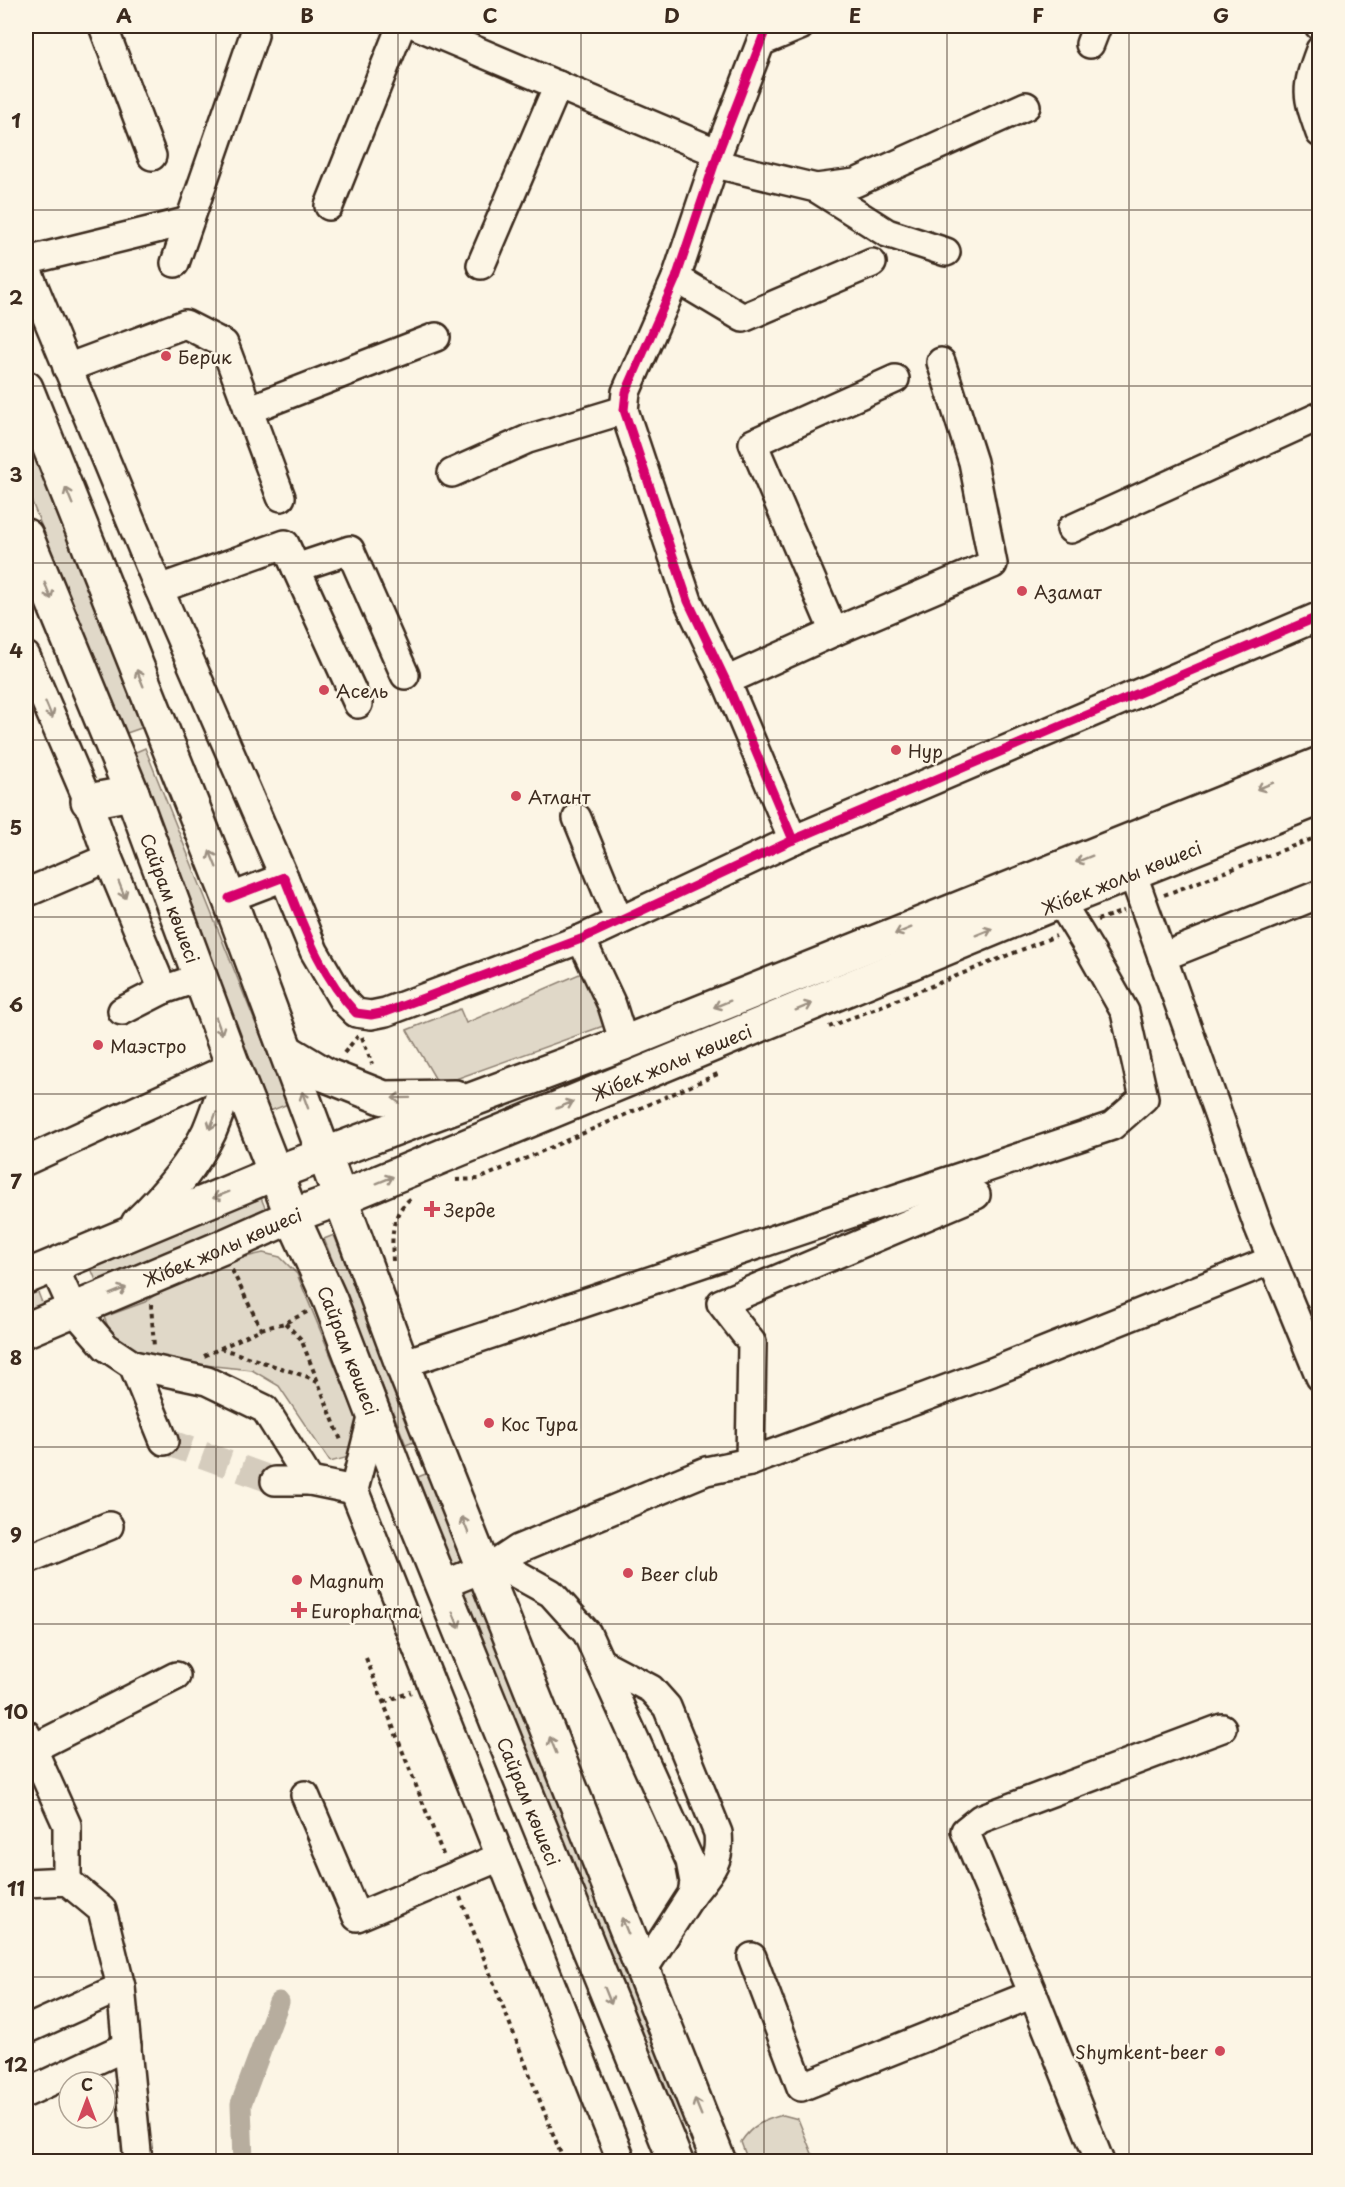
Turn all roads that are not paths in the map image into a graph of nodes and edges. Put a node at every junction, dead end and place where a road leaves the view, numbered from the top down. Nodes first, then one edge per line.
1 (103, 26) edge
2 (400, 26) edge
3 (418, 26) edge
4 (800, 26) edge
5 (764, 34) edge
6 (254, 35) dead end
7 (1320, 50) edge
8 (558, 85) junction
9 (1026, 106) dead end
10 (1320, 133) edge
11 (152, 156) dead end
12 (717, 158) junction
13 (816, 188) junction
14 (328, 206) dead end
15 (189, 221) junction
16 (946, 252) dead end
17 (26, 261) edge
18 (175, 263) dead end
19 (872, 263) dead end
20 (481, 265) dead end
21 (26, 267) edge
22 (676, 278) junction
23 (436, 337) dead end
24 (941, 362) dead end
25 (67, 368) junction
26 (895, 379) dead end
27 (26, 388) edge
28 (249, 410) junction
29 (624, 410) junction
30 (1320, 416) edge
31 (452, 473) dead end
32 (281, 497) dead end
33 (1071, 530) dead end
34 (26, 536) edge
35 (296, 568) junction
36 (159, 588) junction
37 (1320, 616) edge
38 (834, 632) junction
39 (26, 656) edge
40 (405, 675) dead end
41 (726, 681) junction
42 (358, 704) dead end
43 (160, 729) junction
44 (112, 748) junction
45 (1320, 764) edge
46 (132, 793) junction
47 (1320, 798) edge
48 (88, 801) junction
49 (577, 818) dead end
50 (793, 840) junction
51 (108, 858) junction
52 (1132, 872) junction
53 (284, 877) junction
54 (26, 893) edge
55 (1320, 894) edge
56 (229, 898) junction
57 (1068, 914) junction
58 (619, 921) junction
59 (581, 939) junction
60 (1162, 957) junction
61 (201, 977) junction
62 (163, 990) junction
63 (122, 1011) dead end
64 (624, 1043) junction
65 (286, 1051) junction
66 (233, 1066) junction
67 (481, 1096) junction
68 (325, 1155) junction
69 (26, 1161) edge
70 (275, 1173) junction
71 (976, 1195) dead end
72 (341, 1198) junction
73 (292, 1216) junction
74 (128, 1234) junction
75 (1272, 1260) junction
76 (39, 1271) edge
77 (73, 1309) junction
78 (26, 1330) edge
79 (144, 1360) junction
80 (402, 1364) junction
81 (1320, 1377) edge
82 (373, 1414) junction
83 (164, 1441) dead end
84 (436, 1452) junction
85 (750, 1462) junction
86 (395, 1470) junction
87 (275, 1481) tunnel mouth
88 (310, 1481) junction
89 (354, 1490) junction
90 (109, 1526) dead end
91 (26, 1560) edge
92 (490, 1565) junction
93 (442, 1585) junction
94 (600, 1662) junction
95 (176, 1676) dead end
96 (1222, 1728) dead end
97 (29, 1742) edge
98 (305, 1795) dead end
99 (500, 1857) junction
100 (67, 1881) junction
101 (26, 1883) edge
102 (692, 1894) junction
103 (752, 1957) dead end
104 (643, 1970) junction
105 (121, 1987) junction
106 (1033, 1994) junction
107 (26, 2030) edge
108 (127, 2046) junction
109 (26, 2093) edge
110 (138, 2162) edge
111 (622, 2162) edge
112 (676, 2162) edge
113 (719, 2162) edge
114 (1100, 2162) edge

1 - 11 street
2 - 14 street
3 - 8 street
4 - 5 street
5 - 12 street
6 - 15 street
7 - 10 street
8 - 12 street
8 - 20 street
9 - 13 street
12 - 13 street
12 - 22 street
13 - 16 street
15 - 17 street
15 - 18 street
19 - 22 street
21 - 25 street
22 - 29 street
23 - 28 street
24 - 38 street
25 - 28 street
25 - 36 street
26 - 38 street
43 -> 27 main road
28 - 32 street
29 - 31 street
29 - 41 street
30 - 33 street
34 -> 44 main road, Сайрам көшесі
35 - 36 street
35 - 40 street
35 - 42 street
36 - 53 street
37 - 50 street
38 - 41 street
39 -> 48 street
41 - 50 street
43 - 44 main road
56 -> 43 main road
44 - 46 main road, Сайрам көшесі
45 -> 64 main road, Жібек жолы көшесі
46 - 48 main road
46 - 61 main road, Сайрам көшесі
47 - 52 main road, Жібек жолы көшесі
48 - 51 street
49 - 58 street
50 - 58 street
51 - 54 street
51 -> 62 street
52 - 57 main road, Жібек жолы көшесі
52 - 60 street
53 - 56 street
53 - 59 street
55 - 60 street
56 - 65 main road
72 -> 57 main road, Жібек жолы көшесі
57 - 80 street
58 - 59 street
59 - 64 street
60 - 75 street
61 - 62 street
61 -> 66 main road, Сайрам көшесі
62 - 63 street
64 - 67 main road, Жібек жолы көшесі
67 -> 65 main road
68 -> 65 main road
66 - 69 street
66 - 70 main road, Сайрам көшесі
66 -> 74 main road
67 - 68 main road, Жібек жолы көшесі
68 - 70 main road, Жібек жолы көшесі
68 - 72 main road
70 - 73 main road, Сайрам көшесі
70 -> 74 main road, Жібек жолы көшесі
71 - 85 street
72 - 73 main road, Жібек жолы көшесі
72 - 80 main road
77 -> 73 main road, Жібек жолы көшесі
73 - 82 main road, Сайрам көшесі
74 - 76 main road, Жібек жолы көшесі
75 - 81 street
75 - 85 street
76 - 77 street
77 - 78 main road, Жібек жолы көшесі
77 - 79 street
79 - 83 street
79 - 88 street
80 - 84 main road
82 - 86 main road, Сайрам көшесі
82 - 89 street
84 - 86 main road
92 -> 84 main road
85 - 92 street
86 - 93 main road, Сайрам көшесі
87 - 88 street
88 - 89 street
89 - 99 street
90 - 91 street
92 - 93 street
92 - 94 street
104 -> 92 main road
93 -> 112 main road, Сайрам көшесі
94 - 102 street
94 - 102 street
95 - 97 street
96 - 106 street
97 - 100 street
98 - 99 street
99 - 111 street
100 - 101 street
100 - 105 street
102 - 104 street
103 - 106 street
113 -> 104 main road
105 - 107 street
105 - 108 street
106 - 114 street
108 - 109 street
108 - 110 street

